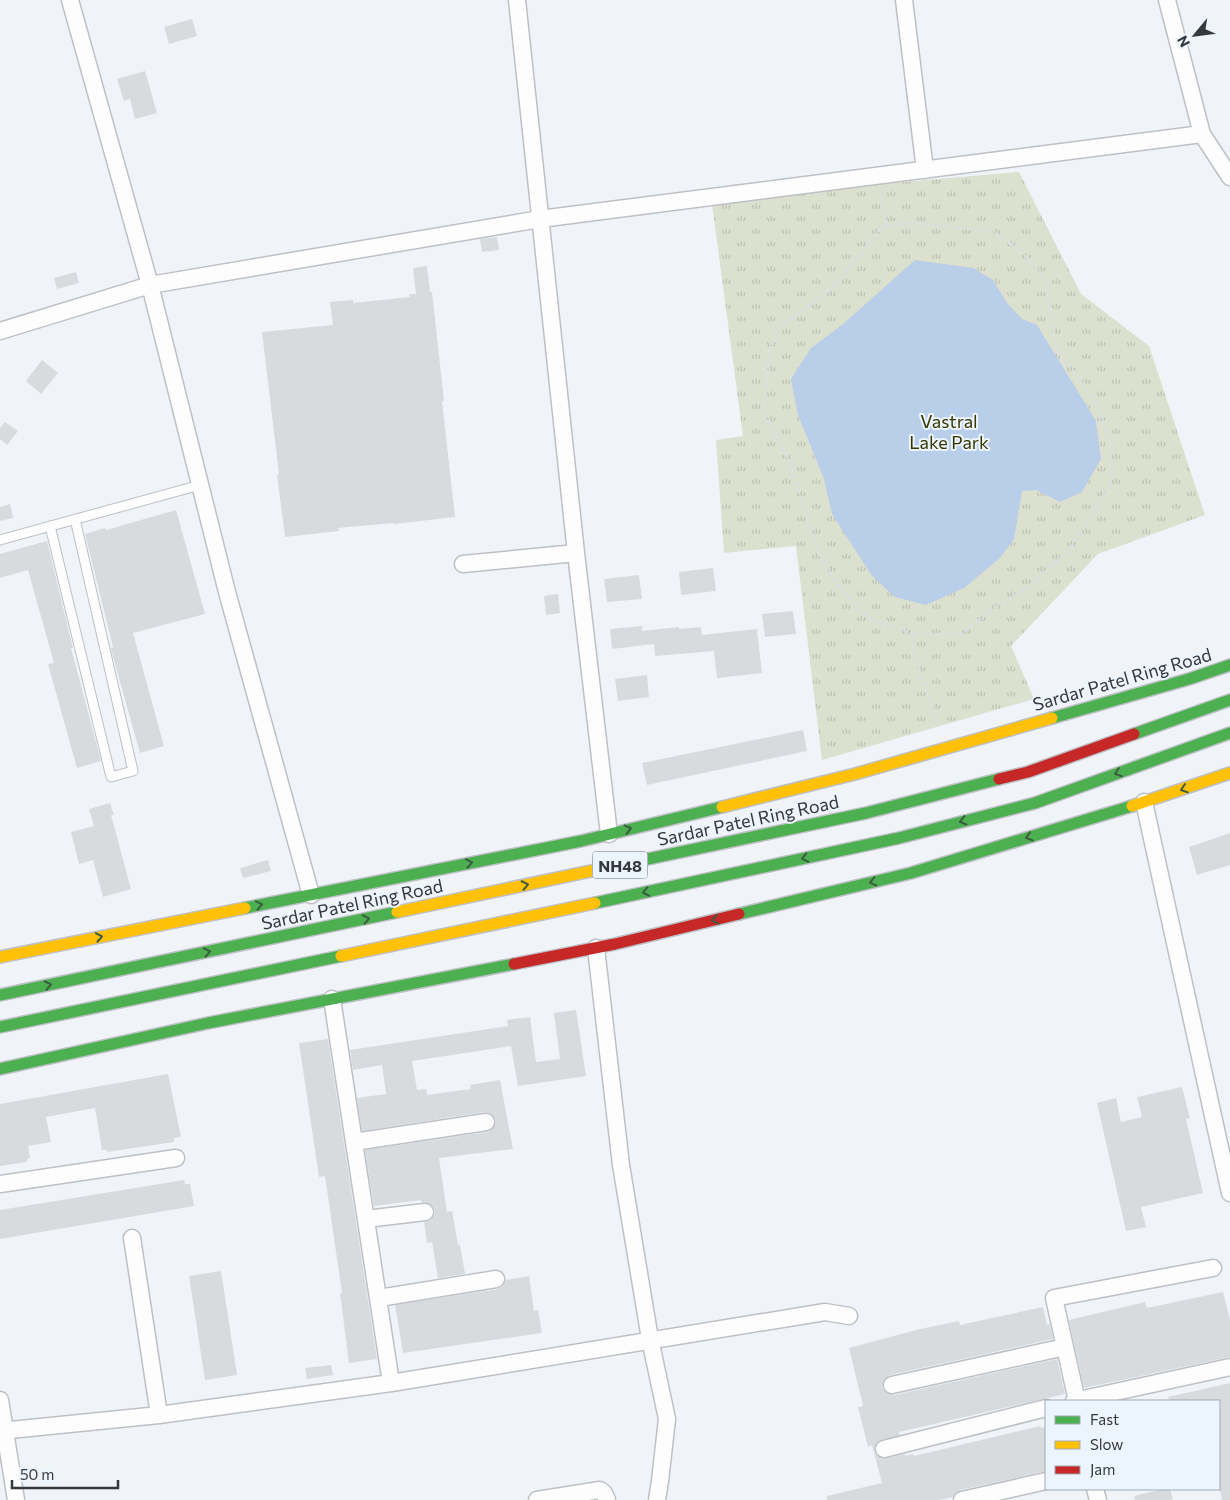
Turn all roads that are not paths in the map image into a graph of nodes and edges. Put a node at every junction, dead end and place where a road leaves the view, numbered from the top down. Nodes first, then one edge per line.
1 (70, 0) edge
2 (517, 0) edge
3 (904, 0) edge
4 (1167, 0) edge
5 (1202, 134) junction
6 (925, 170) junction
7 (1230, 177) edge
8 (540, 219) junction
9 (150, 285) junction
10 (0, 332) edge
11 (200, 485) junction
12 (75, 519) junction
13 (50, 526) junction
14 (0, 540) edge
15 (576, 553) junction
16 (463, 564) dead end
17 (1230, 665) edge
18 (1230, 700) edge
19 (1230, 733) edge
20 (1230, 773) edge
21 (1144, 802) junction
22 (609, 834) junction
23 (311, 895) junction
24 (596, 948) junction
25 (0, 957) edge
26 (0, 995) edge
27 (332, 999) junction
28 (0, 1028) edge
29 (0, 1069) edge
30 (486, 1122) dead end
31 (354, 1142) junction
32 (176, 1158) dead end
33 (0, 1184) edge
34 (1230, 1193) edge
35 (425, 1212) dead end
36 (366, 1219) junction
37 (132, 1238) dead end
38 (1213, 1268) dead end
39 (496, 1279) dead end
40 (378, 1298) junction
41 (849, 1316) dead end
42 (650, 1339) junction
43 (1065, 1346) junction
44 (1230, 1367) edge
45 (391, 1383) junction
46 (892, 1385) dead end
47 (0, 1400) edge
48 (1076, 1400) edge
49 (1081, 1400) edge
50 (1045, 1408) edge
51 (159, 1415) junction
52 (2, 1431) edge
53 (884, 1449) dead end
54 (1045, 1481) edge
55 (16, 1500) edge
56 (537, 1500) edge
57 (607, 1500) edge
58 (656, 1500) edge
59 (962, 1500) edge

1 - 9 street
2 - 8 street
3 - 6 street
4 - 5 street
5 - 6 street
5 - 7 street
6 - 8 street
8 - 9 street
8 - 15 street
9 - 10 street
9 - 11 street
11 - 12 lane
11 - 23 street
12 - 13 lane
12 - 13 lane
13 - 14 lane
15 - 16 street
15 - 22 street
22 -> 17 main road, Sardar Patel Ring Road
26 -> 18 main road, Sardar Patel Ring Road / NH48
19 -> 28 main road, NH48
20 -> 21 main road
21 -> 24 main road
21 - 34 street
23 -> 22 main road, Sardar Patel Ring Road
25 -> 23 main road, Sardar Patel Ring Road
24 - 27 main road
24 - 42 street
27 - 29 main road
27 - 31 street
30 - 31 street
31 - 36 street
32 - 33 street
35 - 36 street
36 - 40 street
37 - 51 street
38 - 43 street
39 - 40 street
40 - 45 street
41 - 42 street
42 - 45 street
42 - 58 street
43 - 46 street
43 - 48 street
44 - 49 street
45 - 51 street
47 - 52 street
50 - 53 street
51 - 52 street
52 - 55 street
54 - 59 street
56 - 57 street

